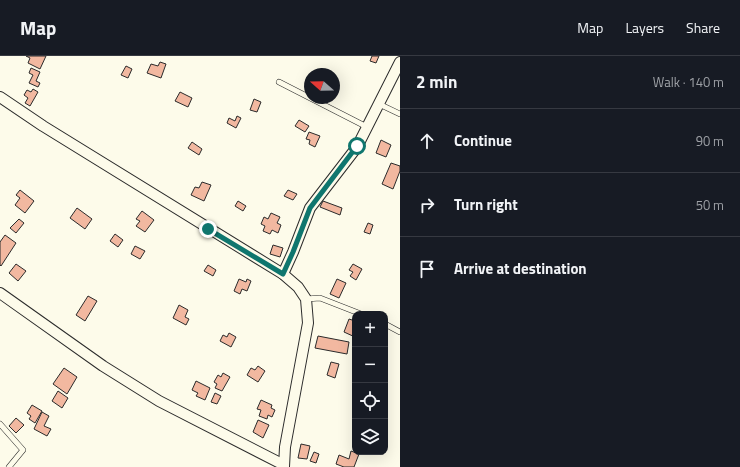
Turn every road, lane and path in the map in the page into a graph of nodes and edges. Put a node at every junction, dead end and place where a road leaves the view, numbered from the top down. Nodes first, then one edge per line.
1 (400, 62) edge
2 (279, 82) dead end
3 (0, 97) edge
4 (378, 104) junction
5 (400, 114) edge
6 (367, 127) junction
7 (283, 274) junction
8 (0, 294) edge
9 (306, 299) junction
10 (353, 311) edge
11 (388, 326) edge
12 (400, 332) edge
13 (0, 424) edge
14 (284, 466) edge
15 (8, 467) edge

1 - 4 street
2 - 6 lane
3 - 7 street
4 - 5 lane
4 - 6 street
6 - 7 street
7 - 9 street
8 - 14 street
9 - 10 lane
9 - 14 street
11 - 12 lane
13 - 15 lane

